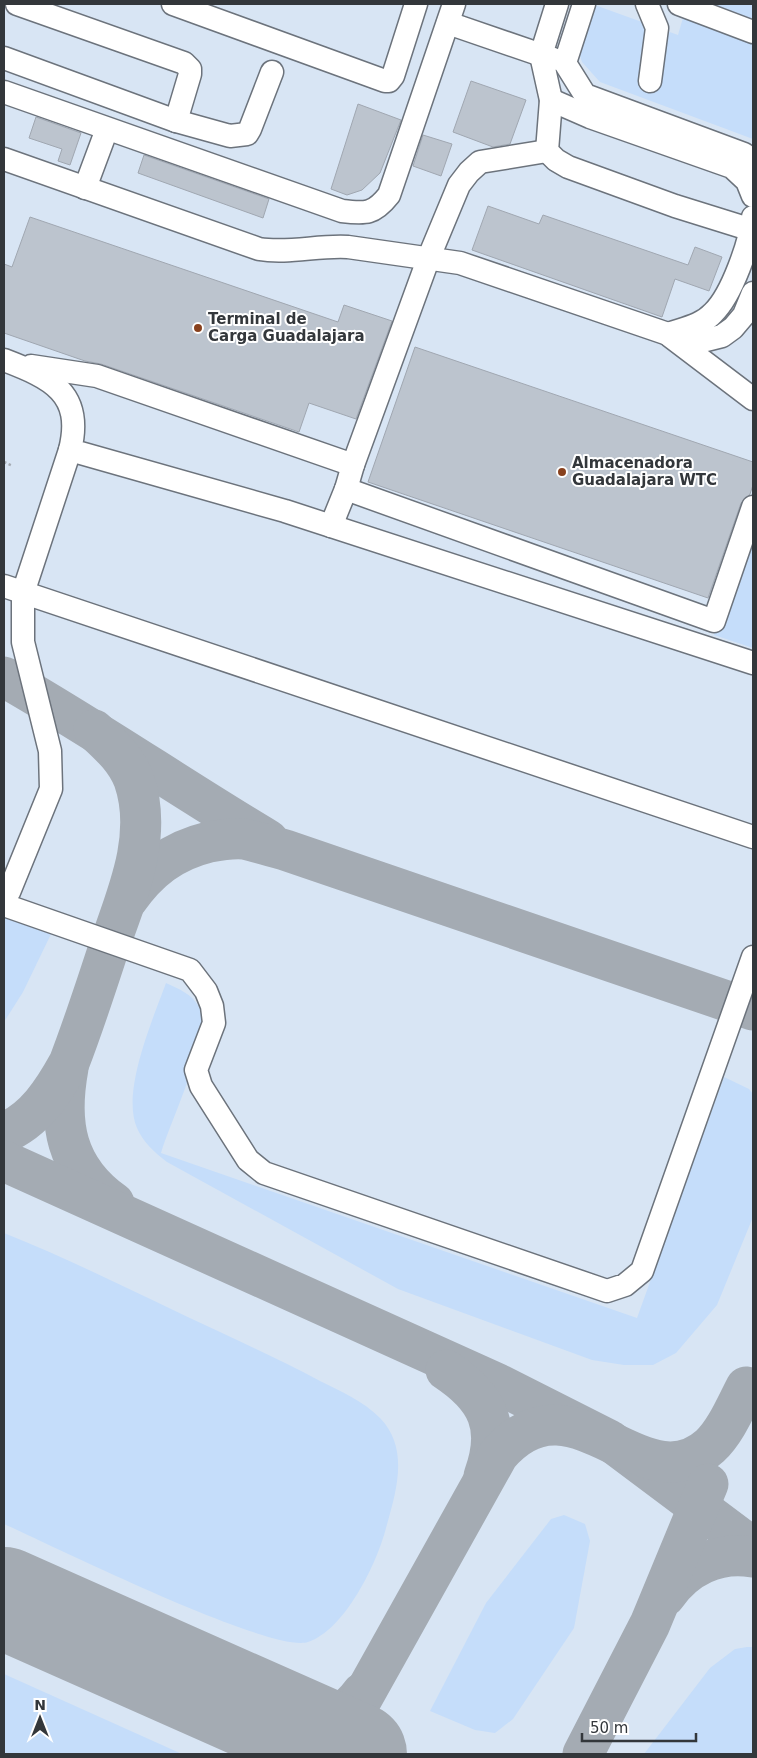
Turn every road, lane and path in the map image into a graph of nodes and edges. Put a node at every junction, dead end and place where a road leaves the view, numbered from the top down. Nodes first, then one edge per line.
1 (17, 4) edge
2 (416, 4) edge
3 (557, 4) edge
4 (584, 4) edge
5 (647, 4) edge
6 (679, 4) edge
7 (179, 5) edge
8 (451, 14) edge
9 (753, 32) edge
10 (541, 55) junction
11 (4, 58) edge
12 (564, 63) junction
13 (272, 72) dead end
14 (650, 81) dead end
15 (4, 92) edge
16 (551, 100) junction
17 (176, 121) junction
18 (108, 129) junction
19 (548, 151) junction
20 (4, 159) edge
21 (753, 162) edge
22 (85, 188) junction
23 (753, 196) edge
24 (752, 222) edge
25 (429, 258) junction
26 (753, 293) edge
27 (668, 334) junction
28 (4, 360) edge
29 (753, 399) edge
30 (70, 450) junction
31 (4, 462) edge
32 (353, 465) junction
33 (13, 466) dead end
34 (346, 489) junction
35 (753, 508) edge
36 (331, 526) junction
37 (13, 590) edge
38 (753, 663) edge
39 (753, 837) edge
40 (4, 895) edge
41 (4, 905) edge
42 (753, 957) edge

1 - 17 lane
2 - 7 lane
3 - 10 lane
4 - 12 lane
5 - 14 lane
6 - 9 lane
8 - 10 lane
8 - 18 lane
10 - 12 lane
10 - 16 lane
11 - 17 lane
12 - 21 lane
13 - 17 lane
15 - 18 lane
16 - 19 lane
16 - 23 lane
18 - 22 lane
19 - 24 lane
19 - 25 lane
20 - 22 lane
22 - 25 lane
24 - 27 lane
25 - 27 lane
25 - 32 lane
26 - 27 lane
27 - 29 lane
28 - 30 lane
28 - 32 lane
30 - 36 lane
30 - 37 lane
31 - 33 path
32 - 34 lane
34 - 35 lane
34 - 36 lane
36 - 38 lane
37 - 39 lane
37 - 40 lane
41 - 42 lane

